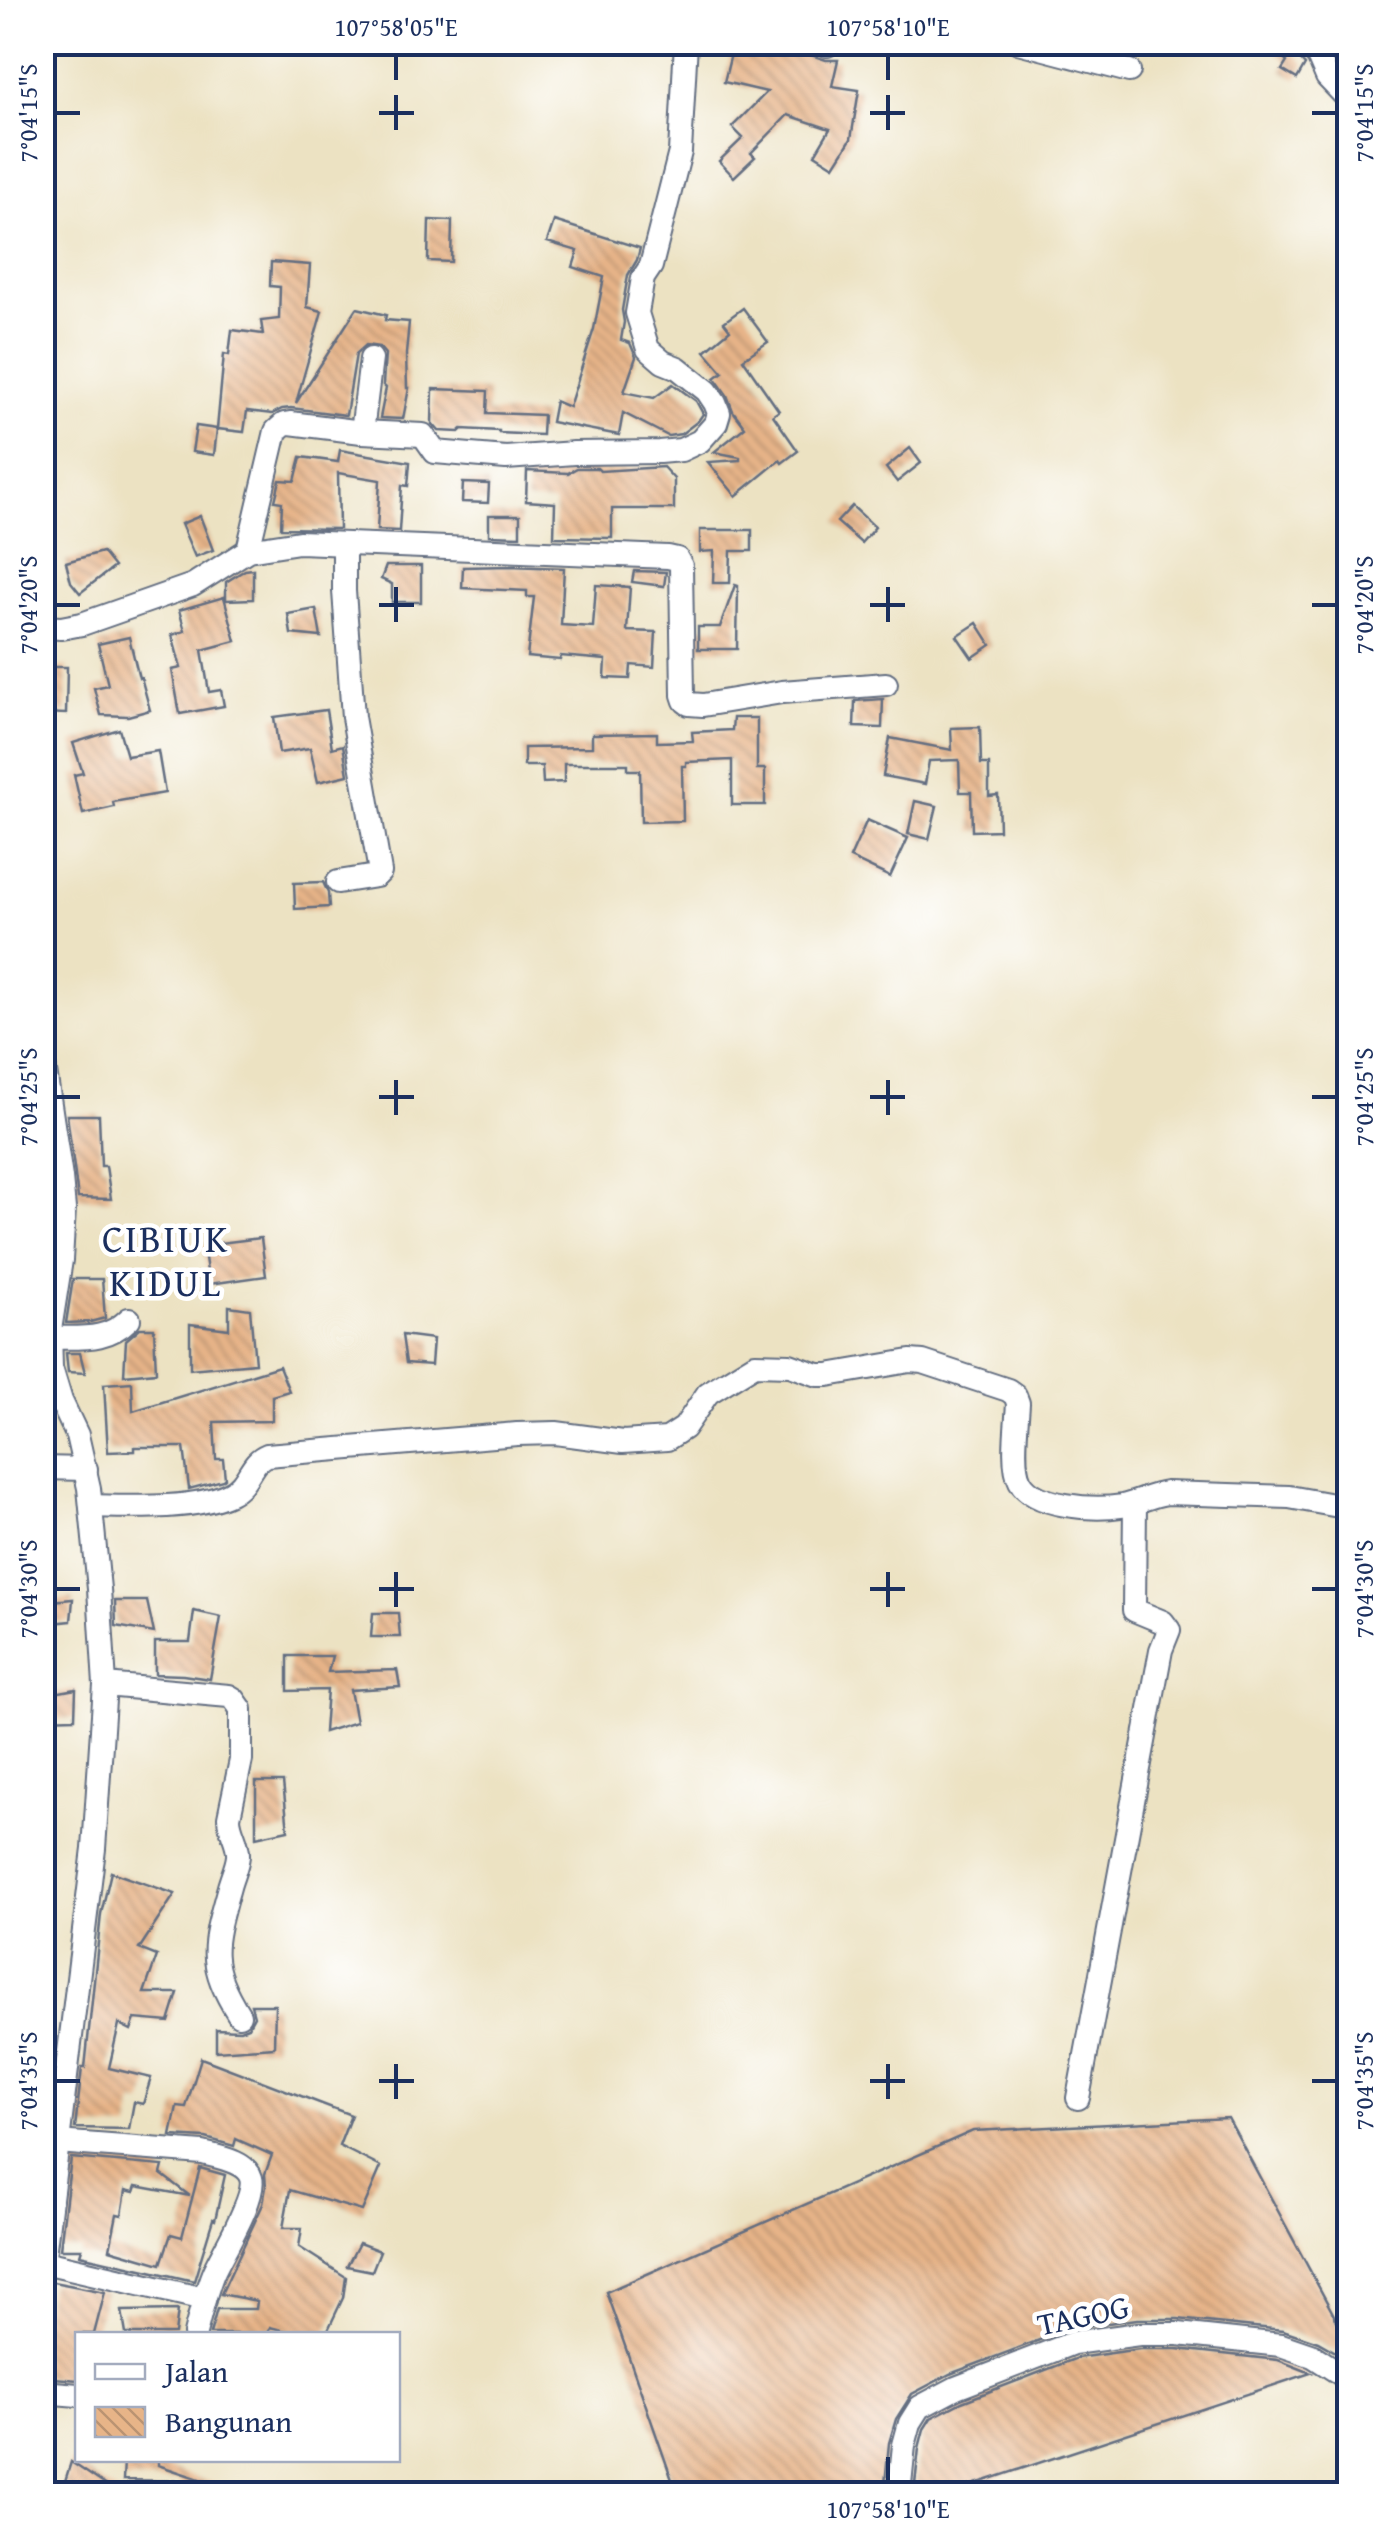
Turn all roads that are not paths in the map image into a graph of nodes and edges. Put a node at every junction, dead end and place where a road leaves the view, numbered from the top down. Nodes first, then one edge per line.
1 (686, 42) edge
2 (1018, 42) edge
3 (1304, 42) edge
4 (1129, 71) dead end
5 (1350, 101) edge
6 (371, 359) dead end
7 (362, 432) junction
8 (344, 544) junction
9 (248, 550) junction
10 (42, 628) edge
11 (886, 684) dead end
12 (338, 882) dead end
13 (42, 1051) edge
14 (130, 1319) dead end
15 (50, 1338) junction
16 (42, 1468) edge
17 (86, 1470) junction
18 (1135, 1503) junction
19 (92, 1506) junction
20 (1350, 1508) edge
21 (105, 1684) junction
22 (239, 2016) dead end
23 (1078, 2098) dead end
24 (57, 2142) junction
25 (44, 2262) edge
26 (42, 2272) edge
27 (204, 2299) junction
28 (196, 2332) edge
29 (1350, 2384) edge
30 (42, 2392) edge
31 (75, 2395) edge
32 (899, 2494) edge

1 - 7 street
2 - 4 street
3 - 5 street
6 - 7 street
7 - 9 street
8 - 9 street
8 - 11 street
8 - 12 street
9 - 10 street
13 - 15 street
14 - 15 street
15 - 17 street
16 - 17 street
17 - 19 street
18 - 19 street
18 - 20 street
18 - 23 street
19 - 21 street
21 - 22 street
21 - 24 street
24 - 25 street
24 - 27 street
25 - 26 street
25 - 27 street
27 - 28 street
29 - 32 street, TAGOG
30 - 31 street

